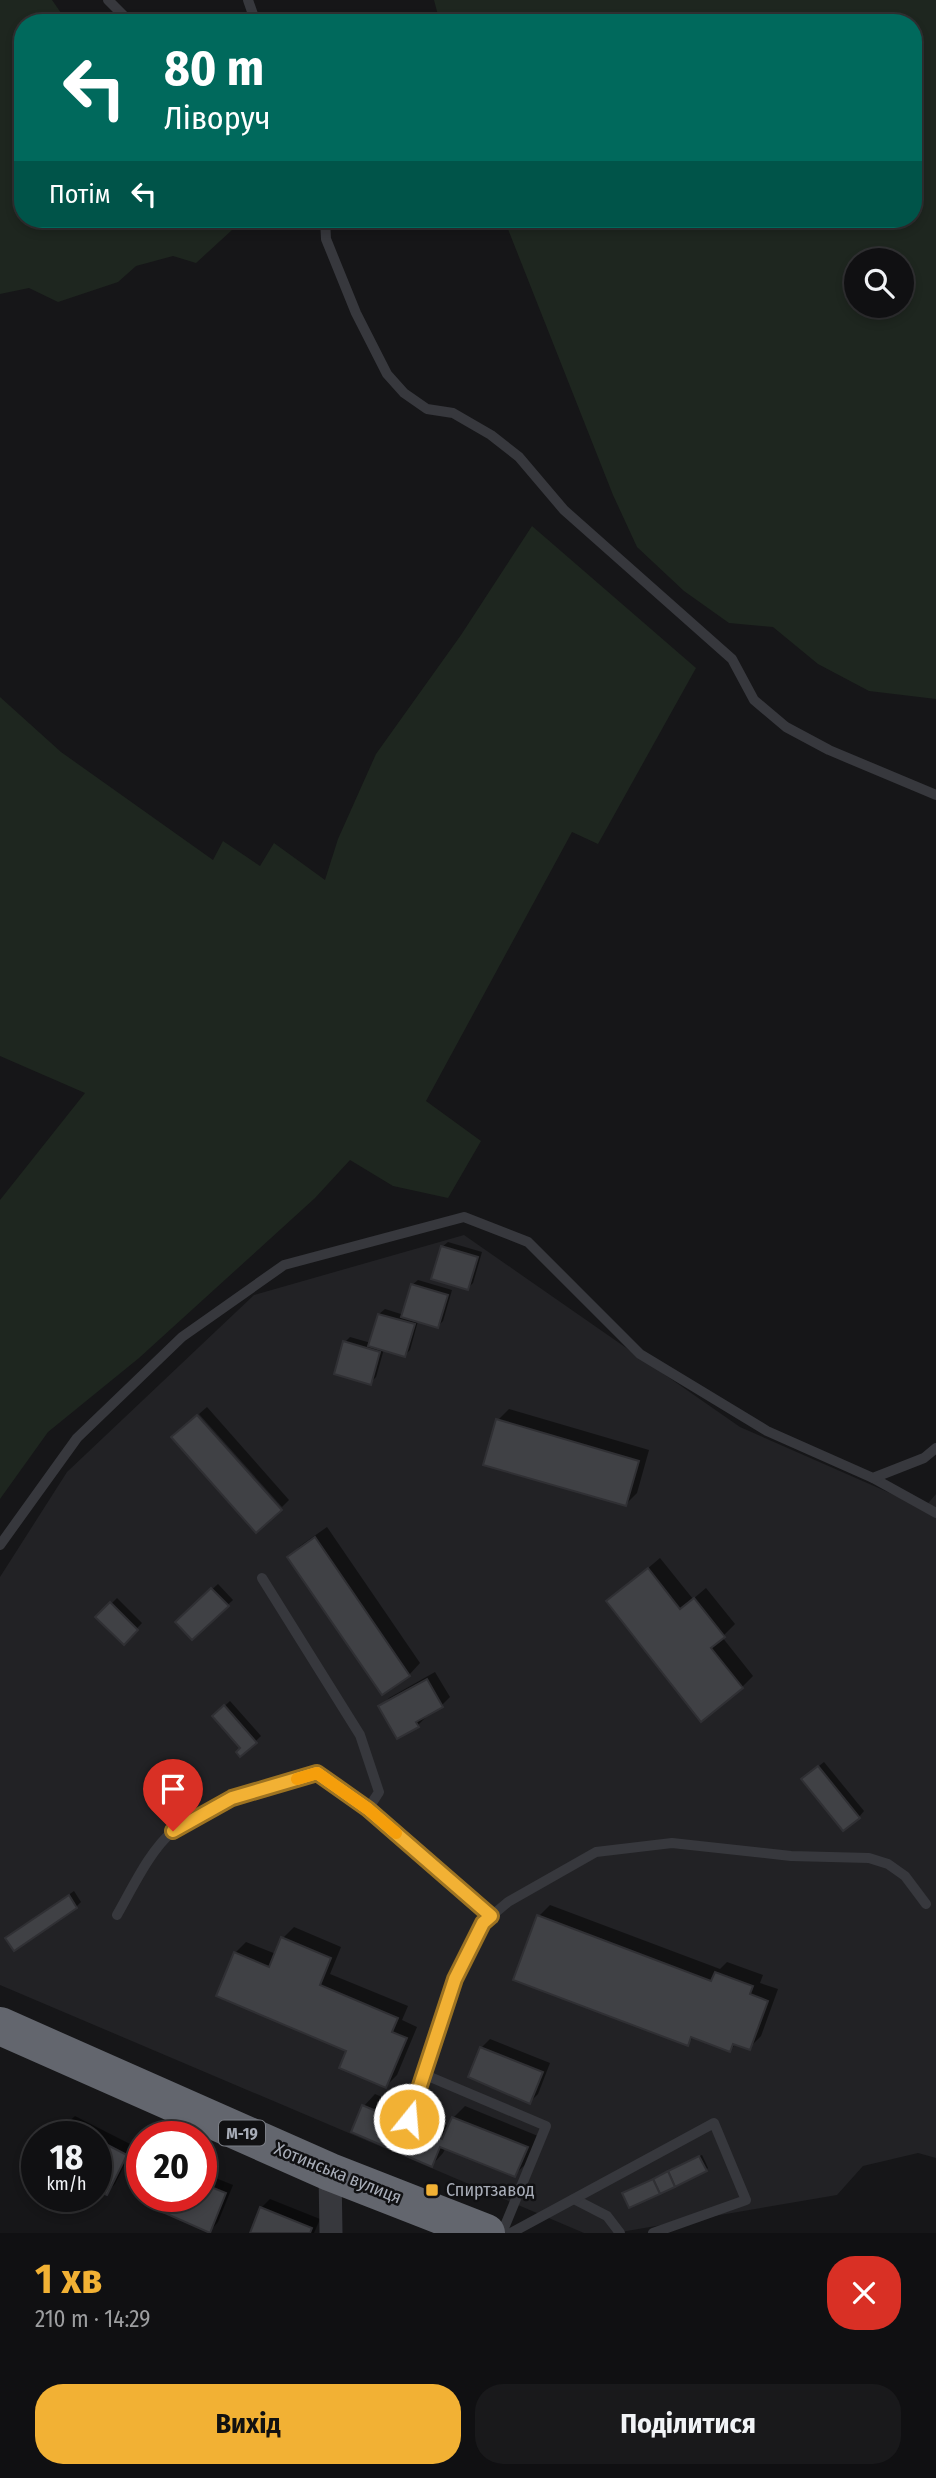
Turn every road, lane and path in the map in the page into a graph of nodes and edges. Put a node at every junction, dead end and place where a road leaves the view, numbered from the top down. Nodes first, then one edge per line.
1 (108, 0) edge
2 (122, 14) edge
3 (325, 228) edge
4 (936, 795) edge
5 (936, 1448) edge
6 (873, 1478) junction
7 (936, 1513) edge
8 (0, 1545) edge
9 (262, 1578) dead end
10 (368, 1809) junction
11 (926, 1904) dead end
12 (117, 1915) dead end
13 (491, 1916) junction
14 (0, 2026) edge
15 (423, 2074) junction
16 (409, 2119) dead end
17 (330, 2172) junction
18 (574, 2199) junction
19 (331, 2233) edge
20 (486, 2233) edge
21 (502, 2233) edge
22 (511, 2233) edge
23 (620, 2233) edge
24 (653, 2233) edge

1 - 2 lane
3 - 4 lane
5 - 6 lane
6 - 7 lane
6 - 8 lane
9 - 10 lane
10 - 12 lane
10 - 13 lane
11 - 13 lane
13 - 15 lane
14 - 17 highway, Хотинська вулиця / М-19
15 - 16 lane
15 - 21 lane
17 - 19 street
17 - 20 highway, Хотинська вулиця / М-19
18 - 22 lane
18 - 23 lane
18 - 24 lane

